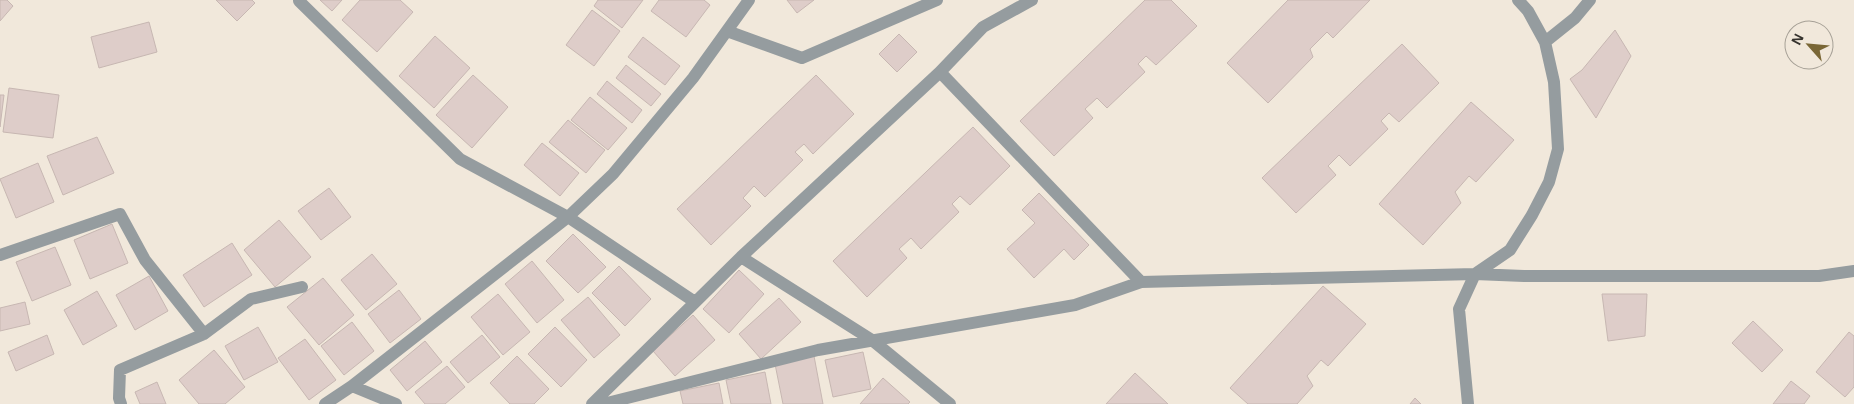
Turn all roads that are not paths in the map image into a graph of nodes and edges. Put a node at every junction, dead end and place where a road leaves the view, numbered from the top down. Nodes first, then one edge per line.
1 (749, 0) edge
2 (937, 0) edge
3 (1032, 0) edge
4 (1518, 0) edge
5 (1590, 0) edge
6 (299, 1) edge
7 (727, 31) junction
8 (1545, 42) junction
9 (940, 72) junction
10 (568, 217) junction
11 (0, 255) edge
12 (741, 257) junction
13 (1854, 271) edge
14 (1476, 274) junction
15 (1141, 282) junction
16 (302, 287) dead end
17 (695, 302) junction
18 (204, 334) junction
19 (872, 340) junction
20 (352, 386) junction
21 (944, 402) edge
22 (121, 404) edge
23 (325, 404) edge
24 (396, 404) edge
25 (592, 404) edge
26 (605, 404) edge
27 (1468, 404) edge

1 - 7 street
2 - 7 street
3 - 9 street
4 - 8 street
5 - 8 street
6 - 10 street
7 - 10 street
8 - 14 street
9 - 12 street
9 - 15 street
10 - 17 street
10 - 20 street
11 - 18 street
12 - 17 street
12 - 19 street
13 - 14 street
14 - 15 street
14 - 27 street
15 - 19 street
16 - 18 street
17 - 25 street
18 - 22 street
19 - 21 street
19 - 26 street
20 - 23 street
20 - 24 street

